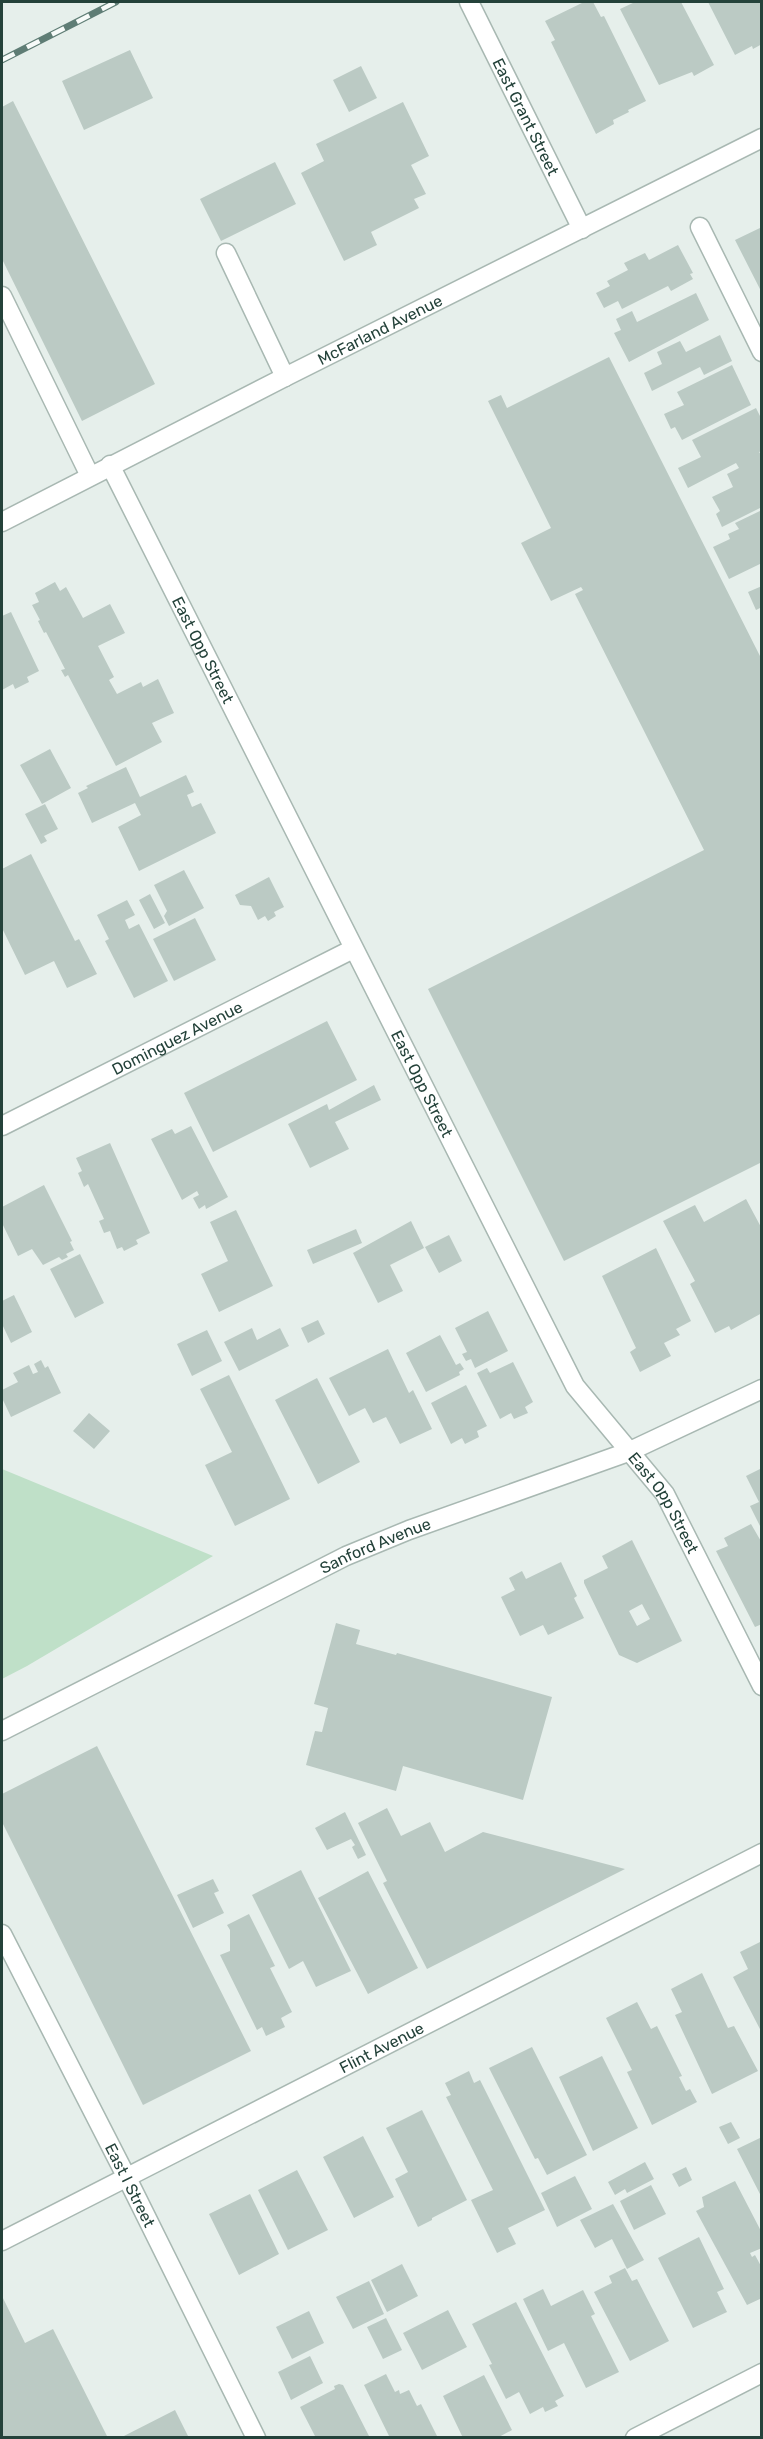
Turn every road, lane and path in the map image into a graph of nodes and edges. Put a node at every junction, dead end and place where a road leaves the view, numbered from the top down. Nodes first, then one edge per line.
1 (469, 2) edge
2 (762, 138) edge
3 (700, 227) dead end
4 (582, 229) junction
5 (226, 253) dead end
6 (2, 296) edge
7 (762, 352) edge
8 (285, 376) junction
9 (110, 465) junction
10 (90, 476) junction
11 (2, 522) edge
12 (353, 949) junction
13 (2, 1126) edge
14 (762, 1389) edge
15 (628, 1452) junction
16 (762, 1686) edge
17 (2, 1731) edge
18 (762, 1853) edge
19 (2, 1934) edge
20 (126, 2176) junction
21 (2, 2241) edge
22 (762, 2373) edge
23 (256, 2438) edge
24 (635, 2438) edge

1 - 4 street, East Grant Street
2 - 4 street, McFarland Avenue
3 - 7 street
4 - 8 street, McFarland Avenue
5 - 8 street
6 - 10 street
8 - 9 street, McFarland Avenue
9 - 10 street, McFarland Avenue
9 - 12 street, East Opp Street
10 - 11 street, McFarland Avenue
12 - 13 street, Dominguez Avenue
12 - 15 street, East Opp Street
14 - 15 street, Sanford Avenue
15 - 16 street, East Opp Street
15 - 17 street, Sanford Avenue
18 - 20 street, Flint Avenue
19 - 20 street, East I Street
20 - 21 street, Flint Avenue
20 - 23 street, East I Street
22 - 24 street

